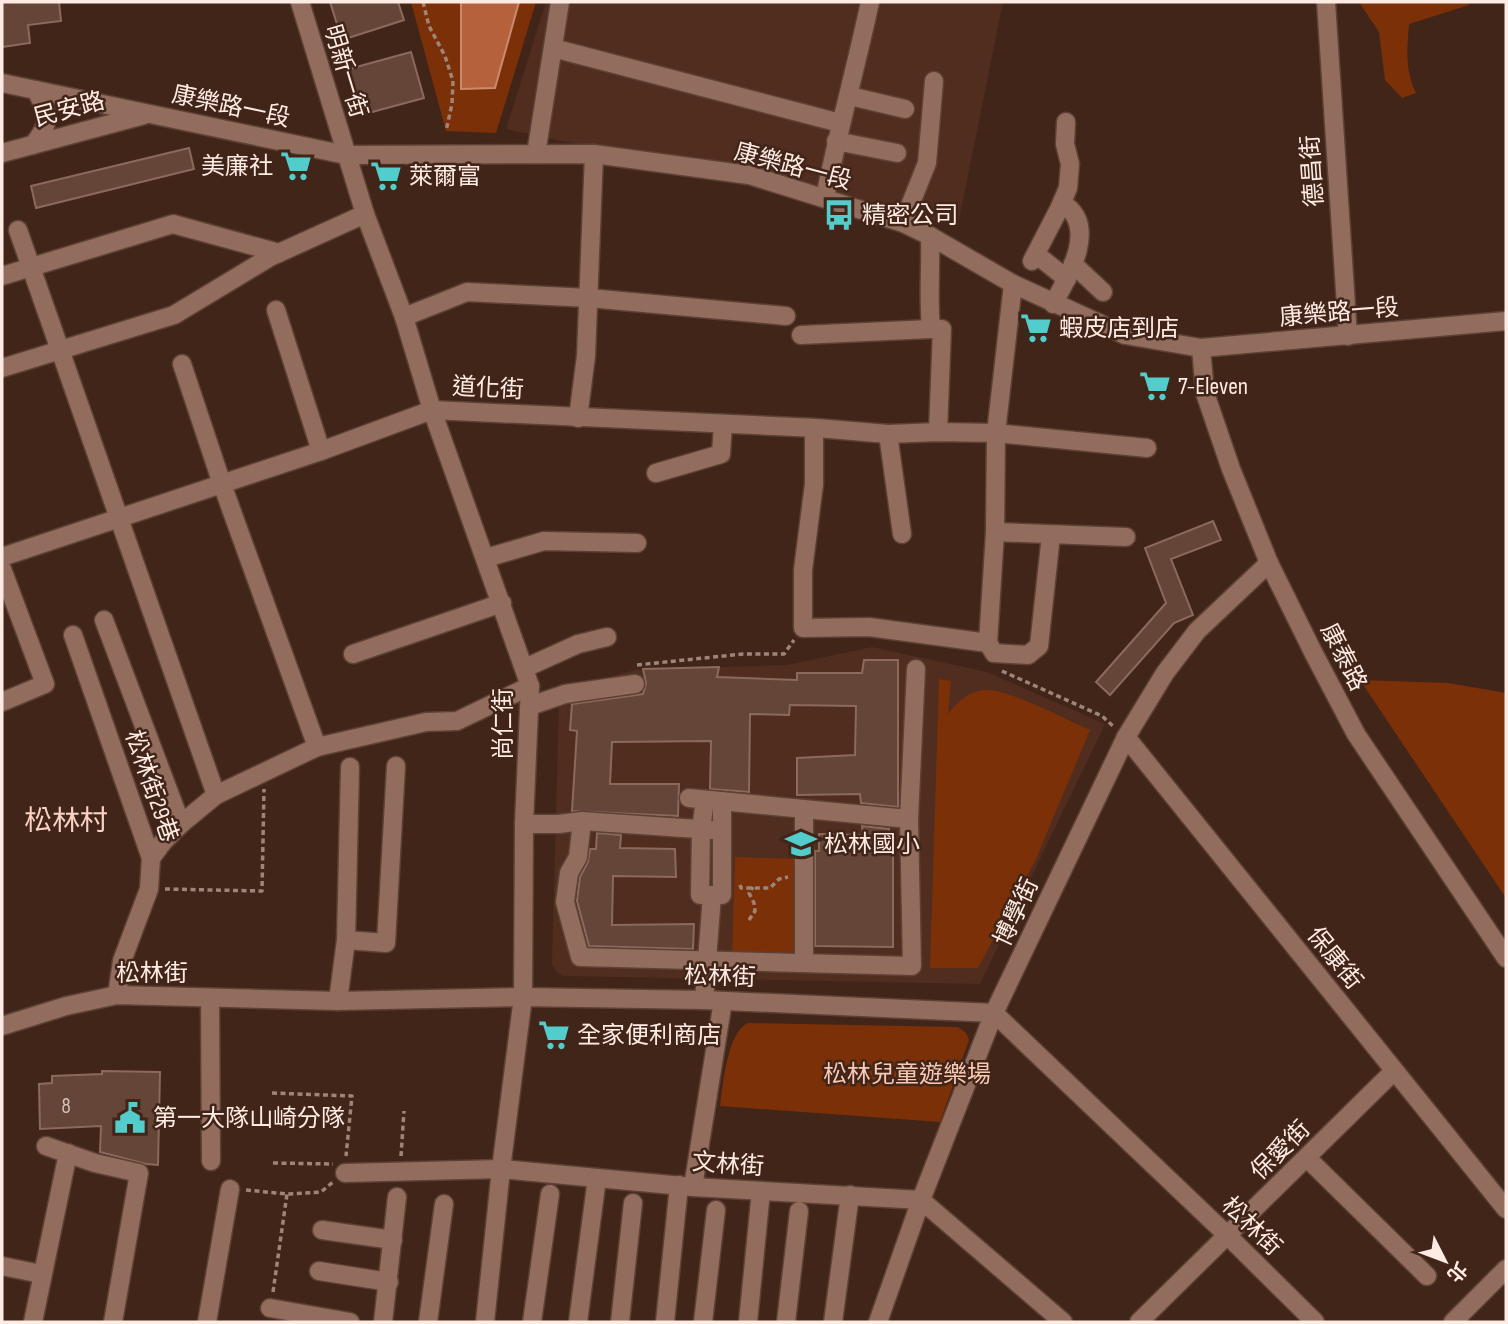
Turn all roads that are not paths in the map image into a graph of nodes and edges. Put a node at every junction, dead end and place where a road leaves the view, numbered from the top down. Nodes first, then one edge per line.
1 (300, 2) edge
2 (560, 2) edge
3 (870, 2) edge
4 (1326, 2) edge
5 (552, 48) junction
6 (934, 80) dead end
7 (2, 83) edge
8 (36, 90) junction
9 (850, 96) junction
10 (905, 109) dead end
11 (149, 113) junction
12 (1066, 122) dead end
13 (838, 132) junction
14 (33, 145) junction
15 (2, 153) edge
16 (897, 153) dead end
17 (536, 154) junction
18 (594, 154) junction
19 (346, 155) junction
20 (825, 197) junction
21 (1062, 203) junction
22 (365, 214) junction
23 (903, 223) junction
24 (18, 230) dead end
25 (930, 236) junction
26 (279, 253) junction
27 (32, 268) junction
28 (1070, 272) junction
29 (2, 276) edge
30 (1013, 284) junction
31 (1103, 292) dead end
32 (589, 298) junction
33 (1053, 303) junction
34 (276, 310) dead end
35 (786, 316) dead end
36 (404, 317) junction
37 (1506, 321) edge
38 (931, 329) junction
39 (801, 335) dead end
40 (1348, 336) junction
41 (1201, 348) junction
42 (59, 349) junction
43 (182, 364) dead end
44 (2, 368) edge
45 (432, 410) junction
46 (578, 418) junction
47 (723, 425) junction
48 (814, 429) junction
49 (938, 432) junction
50 (996, 433) junction
51 (888, 434) junction
52 (1147, 449) dead end
53 (321, 451) junction
54 (656, 473) dead end
55 (222, 484) junction
56 (121, 519) junction
57 (995, 533) junction
58 (902, 534) dead end
59 (1051, 535) junction
60 (1126, 537) dead end
61 (638, 543) dead end
62 (3, 557) edge
63 (486, 558) junction
64 (1269, 563) junction
65 (502, 603) junction
66 (104, 620) dead end
67 (73, 635) dead end
68 (607, 637) dead end
69 (988, 643) junction
70 (354, 654) dead end
71 (525, 668) junction
72 (916, 669) dead end
73 (634, 675) road end
74 (530, 686) junction
75 (2, 702) edge
76 (530, 706) junction
77 (1126, 737) junction
78 (317, 747) junction
79 (396, 766) dead end
80 (350, 767) dead end
81 (216, 795) junction
82 (705, 800) junction
83 (804, 809) junction
84 (909, 819) junction
85 (582, 821) junction
86 (181, 824) junction
87 (524, 824) junction
88 (701, 829) junction
89 (722, 830) junction
90 (151, 858) junction
91 (712, 895) junction
92 (346, 940) junction
93 (1506, 958) edge
94 (706, 961) junction
95 (803, 963) junction
96 (117, 995) junction
97 (523, 996) junction
98 (210, 998) junction
99 (704, 1000) junction
100 (338, 1001) junction
101 (723, 1001) junction
102 (994, 1013) junction
103 (2, 1026) edge
104 (1394, 1071) junction
105 (46, 1146) dead end
106 (68, 1153) junction
107 (1307, 1158) junction
108 (211, 1161) dead end
109 (345, 1168) road end
110 (501, 1168) junction
111 (597, 1178) junction
112 (686, 1186) junction
113 (230, 1189) road end
114 (761, 1191) junction
115 (550, 1194) dead end
116 (850, 1195) junction
117 (397, 1197) dead end
118 (920, 1200) junction
119 (633, 1203) dead end
120 (444, 1204) dead end
121 (1506, 1209) edge
122 (716, 1210) dead end
123 (799, 1211) dead end
124 (322, 1230) dead end
125 (1228, 1236) junction
126 (393, 1240) junction
127 (2, 1266) edge
128 (1506, 1269) edge
129 (319, 1271) dead end
130 (41, 1274) junction
131 (1427, 1276) dead end
132 (389, 1282) junction
133 (270, 1308) road end
134 (33, 1322) edge
135 (113, 1322) edge
136 (208, 1322) edge
137 (350, 1322) edge
138 (383, 1322) edge
139 (428, 1322) edge
140 (485, 1322) edge
141 (532, 1322) edge
142 (578, 1322) edge
143 (620, 1322) edge
144 (665, 1322) edge
145 (703, 1322) edge
146 (748, 1322) edge
147 (786, 1322) edge
148 (834, 1322) edge
149 (878, 1322) edge
150 (1063, 1322) edge
151 (1139, 1322) edge
152 (1315, 1322) edge
153 (1453, 1322) edge

1 - 19 street, 明新一街
2 - 5 street
3 - 9 street
4 - 40 street, 德昌街
5 - 13 street
5 - 17 street
6 - 23 street
7 - 8 street, 康樂路一段
8 - 11 street, 康樂路一段
8 - 14 street
9 - 10 street
9 - 13 street
11 - 14 street, 民安路
11 - 19 street, 康樂路一段
12 - 21 street
13 - 16 street
13 - 20 street
14 - 15 street, 民安路
17 - 18 street, 康樂路一段
17 - 19 street, 康樂路一段
18 - 20 street, 康樂路一段
18 - 32 street
19 - 22 street, 尚仁街
20 - 23 street, 康樂路一段
21 - 28 street
21 - 28 street
22 - 26 street
22 - 36 street, 尚仁街
23 - 25 street, 康樂路一段
24 - 27 street
25 - 30 street, 康樂路一段
25 - 38 street
26 - 27 street
26 - 42 street
27 - 29 street
27 - 42 street
28 - 31 street
28 - 33 street
30 - 33 street, 康樂路一段
30 - 50 street
32 - 35 street
32 - 36 street
32 - 46 street
33 - 41 street, 康樂路一段
34 - 53 street
36 - 45 street, 尚仁街
37 - 40 street, 康樂路一段
38 - 39 street
38 - 49 street
40 - 41 street, 康樂路一段
41 - 64 street, 康泰路
42 - 44 street
42 - 56 street
43 - 55 street
45 - 46 street, 道化街
45 - 53 street, 道化街
45 - 63 street, 尚仁街
46 - 47 street, 道化街
47 - 48 street, 道化街
47 - 54 street
48 - 51 street, 道化街
48 - 69 street
49 - 50 street, 道化街
49 - 51 street, 道化街
50 - 52 street, 道化街
50 - 57 street
51 - 58 street
53 - 55 street, 道化街
55 - 56 street, 道化街
55 - 78 street
56 - 62 street, 道化街
56 - 81 street
57 - 59 street
57 - 69 street
59 - 60 street
59 - 69 street
61 - 63 street
62 - 75 street
63 - 65 street, 尚仁街
64 - 77 street, 博學街
64 - 93 street, 康泰路
65 - 70 street
65 - 71 street, 尚仁街
66 - 86 street
67 - 90 street, 松林街29巷
68 - 71 street
71 - 74 street, 尚仁街
72 - 84 street
73 - 76 street
74 - 76 street, 尚仁街
74 - 78 street
76 - 87 street, 尚仁街
77 - 102 street, 博學街
77 - 104 street, 保康街
78 - 81 street
79 - 92 street
80 - 92 street
81 - 86 street
82 - 83 street
82 - 88 street
82 - 89 street
83 - 84 street
83 - 95 street
84 - 95 street
85 - 87 street
85 - 88 street
85 - 94 street
86 - 90 street
87 - 97 street, 尚仁街
88 - 89 street
88 - 91 street
89 - 91 street
90 - 96 street, 松林街29巷
91 - 94 street
92 - 100 street
94 - 95 street
94 - 99 street
96 - 98 street, 松林街
96 - 103 street, 松林街
97 - 99 street, 松林街
97 - 100 street, 松林街
97 - 110 street, 尚仁街
98 - 100 street, 松林街
98 - 108 street
99 - 101 street, 松林街
101 - 102 street, 松林街
101 - 112 street
102 - 118 street, 博學街
102 - 125 street, 松林街
104 - 107 street, 保愛街
104 - 121 street, 保康街
105 - 106 street
106 - 130 street
106 - 135 street
107 - 125 street, 保愛街
107 - 131 street
109 - 110 street, 文林街
110 - 111 street, 文林街
110 - 140 street, 尚仁街
111 - 112 street, 文林街
111 - 142 street
112 - 114 street, 文林街
112 - 144 street
113 - 136 street
114 - 116 street, 文林街
114 - 146 street
115 - 141 street
116 - 118 street, 文林街
116 - 148 street
117 - 126 street
118 - 149 street, 博學街
118 - 150 street
119 - 143 street
120 - 139 street
122 - 145 street
123 - 147 street
124 - 126 street
125 - 151 street, 保愛街
125 - 152 street, 松林街
126 - 132 street
127 - 130 street
128 - 153 street
129 - 132 street
130 - 134 street
132 - 138 street
133 - 137 street

